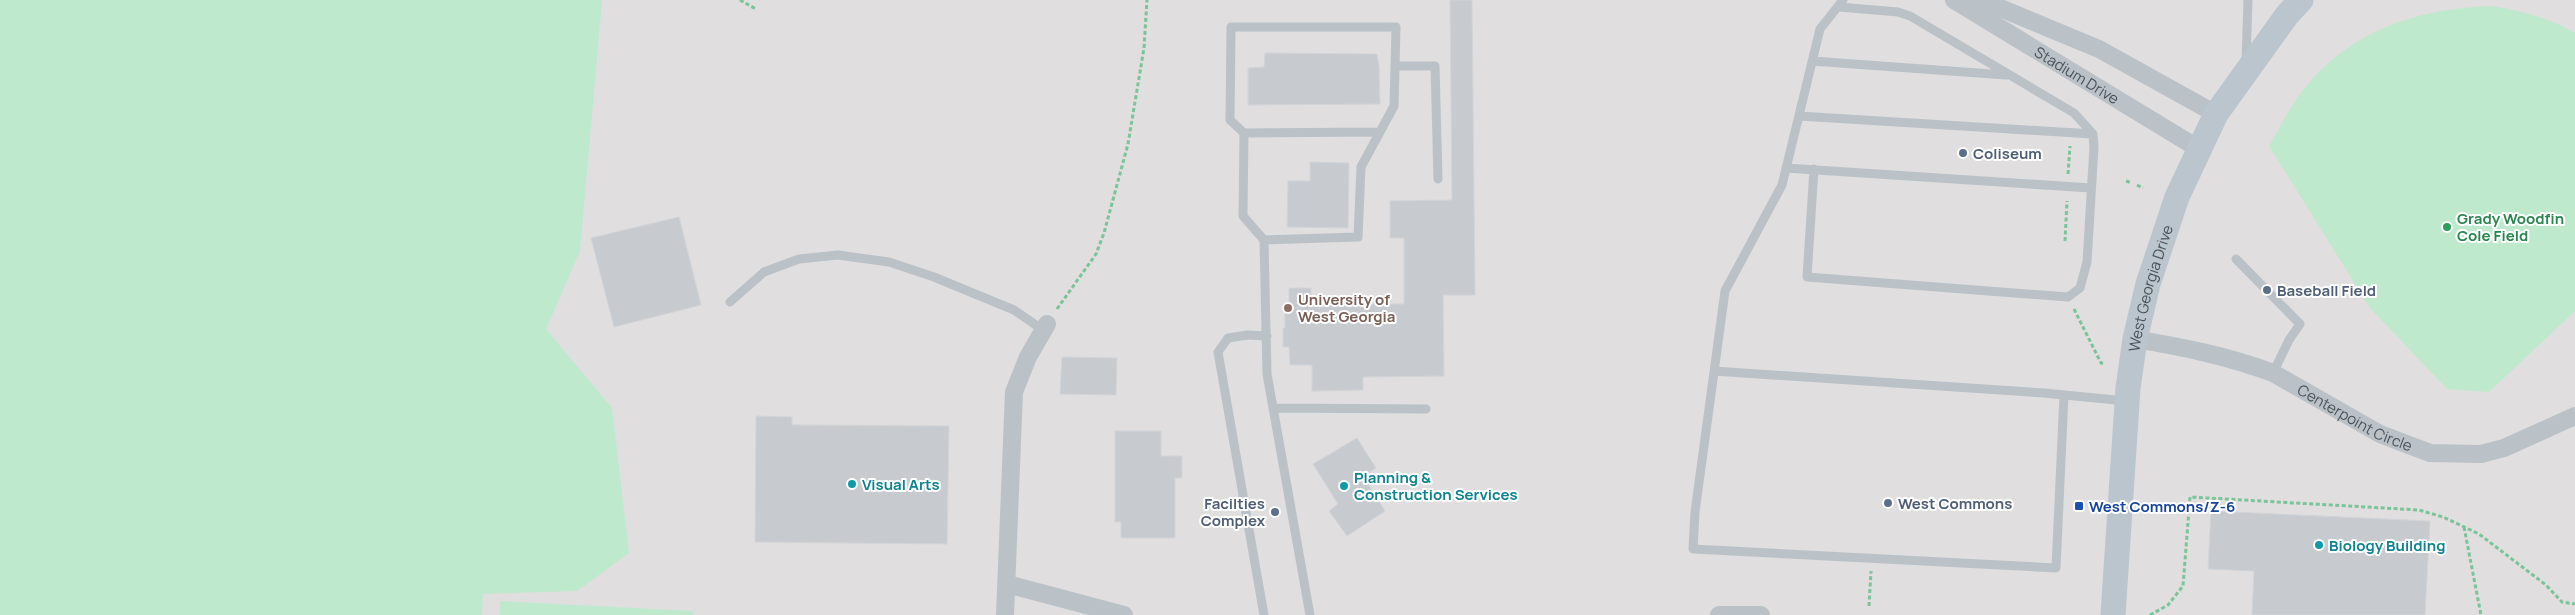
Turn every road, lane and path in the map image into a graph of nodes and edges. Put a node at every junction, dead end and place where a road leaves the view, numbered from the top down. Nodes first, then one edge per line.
1 (740, 0) edge
2 (1147, 0) edge
3 (1954, 0) edge
4 (1981, 0) edge
5 (2248, 0) edge
6 (2301, 0) edge
7 (1841, 4) edge
8 (756, 9) dead end
9 (1812, 62) junction
10 (1395, 66) junction
11 (2246, 72) junction
12 (2009, 75) junction
13 (2216, 114) junction
14 (1799, 116) junction
15 (1380, 132) junction
16 (1244, 134) junction
17 (2093, 134) junction
18 (2199, 149) junction
19 (1786, 168) junction
20 (1814, 169) junction
21 (1438, 179) dead end
22 (2126, 180) dead end
23 (2132, 184) dead end
24 (2137, 186) dead end
25 (2091, 188) junction
26 (2143, 188) dead end
27 (1264, 240) junction
28 (2236, 259) dead end
29 (2068, 297) junction
30 (730, 302) dead end
31 (1045, 327) junction
32 (1267, 336) junction
33 (2135, 339) junction
34 (2104, 364) dead end
35 (1714, 371) junction
36 (2273, 374) junction
37 (2064, 395) junction
38 (2126, 401) junction
39 (1273, 408) junction
40 (1426, 410) dead end
41 (2575, 416) edge
42 (2464, 527) junction
43 (1007, 584) junction
44 (1870, 588) dead end
45 (2575, 604) edge
46 (1869, 606) dead end
47 (1005, 615) edge
48 (1124, 615) edge
49 (1264, 615) edge
50 (1310, 615) edge
51 (1719, 615) edge
52 (1761, 615) edge
53 (2113, 615) edge
54 (2150, 615) edge
55 (2481, 615) edge

1 - 8 path
2 - 31 path
3 - 18 street, Stadium Drive
4 - 13 street, Stadium Drive
5 - 11 lane
6 - 11 street, West Georgia Drive
7 - 9 lane
7 - 12 lane
9 - 12 lane
9 - 14 lane
10 - 15 lane
10 - 16 lane
10 - 21 lane
11 - 13 street, West Georgia Drive
12 - 17 lane
13 - 18 street, West Georgia Drive
14 - 17 lane
14 - 19 lane
15 - 16 lane
15 - 27 lane
16 - 27 lane
17 - 25 lane
18 - 33 street, West Georgia Drive
19 - 20 lane
19 - 35 lane
20 - 25 lane
20 - 29 lane
22 - 23 path
24 - 26 path
25 - 29 lane
27 - 32 lane
28 - 36 lane
29 - 34 path
30 - 31 lane
31 - 43 street
32 - 39 lane
32 - 49 lane
33 - 36 street, Centerpoint Circle
33 - 38 street, West Georgia Drive
35 - 37 lane
35 - 37 lane
36 - 41 street, Centerpoint Circle
37 - 38 lane
38 - 53 street, West Georgia Drive
39 - 40 lane
39 - 50 lane
42 - 45 path
42 - 54 path
42 - 55 path
43 - 47 street
43 - 48 street
44 - 46 path
51 - 52 street

